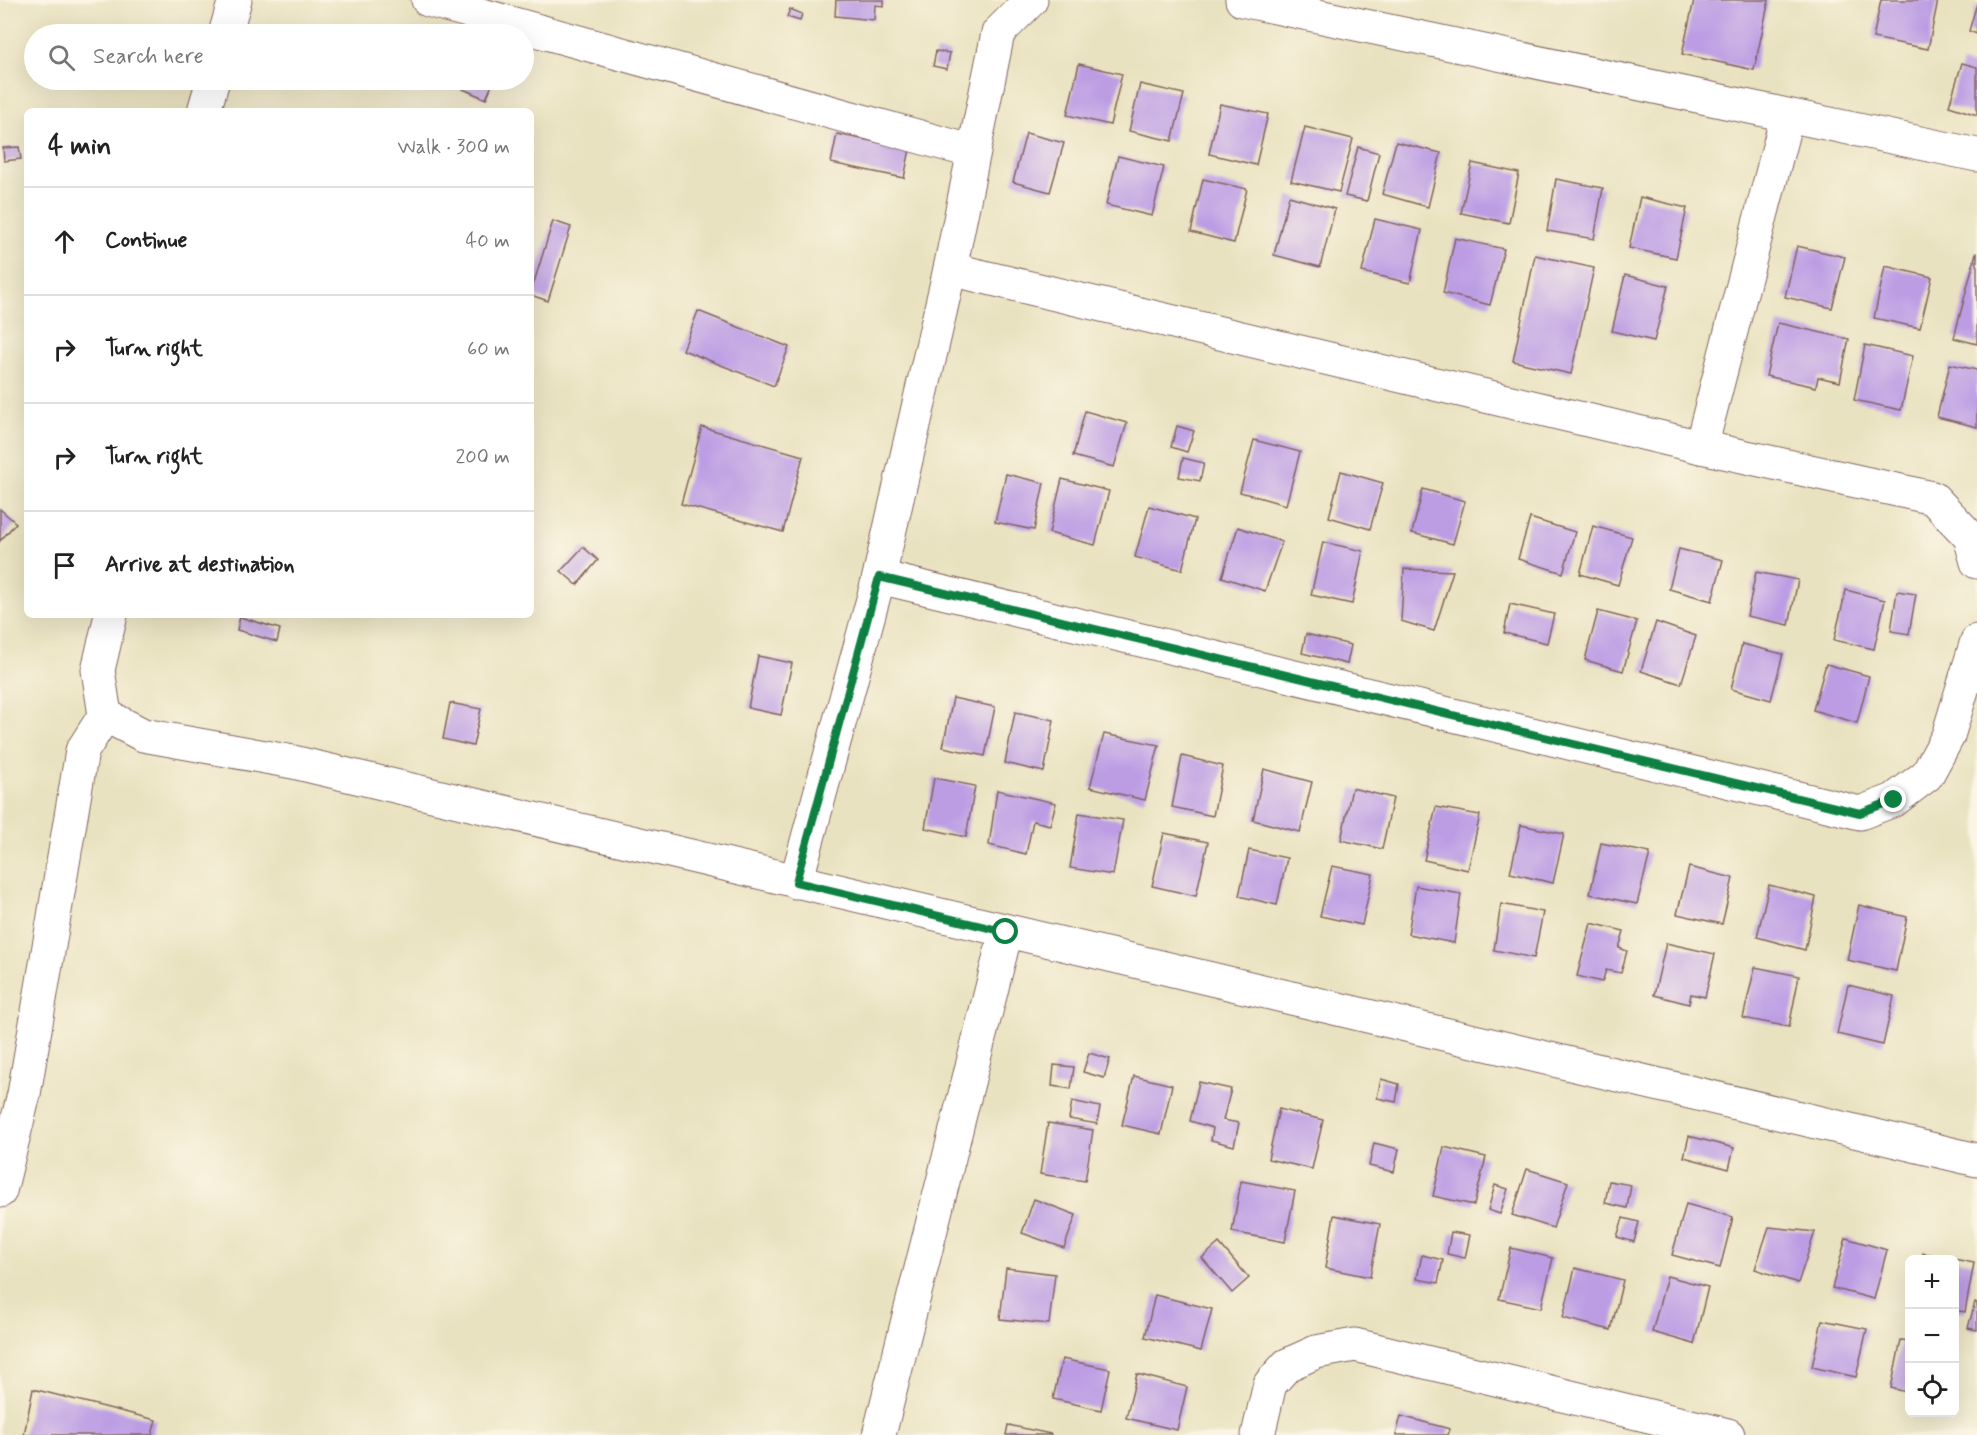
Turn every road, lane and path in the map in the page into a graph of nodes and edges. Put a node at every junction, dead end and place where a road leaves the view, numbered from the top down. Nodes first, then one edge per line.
1 (235, 0) edge
2 (428, 0) edge
3 (1031, 0) edge
4 (1242, 0) edge
5 (228, 24) edge
6 (514, 24) edge
7 (534, 30) edge
8 (210, 90) edge
9 (205, 108) edge
10 (1787, 116) junction
11 (974, 152) junction
12 (1977, 155) edge
13 (950, 269) junction
14 (1701, 447) junction
15 (1977, 562) edge
16 (879, 577) junction
17 (110, 618) edge
18 (1977, 641) edge
19 (105, 715) junction
20 (796, 882) junction
21 (1006, 932) junction
22 (1977, 1160) edge
23 (0, 1191) edge
24 (879, 1435) edge
25 (1258, 1435) edge
26 (1728, 1435) edge

1 - 5 street
2 - 6 street
3 - 11 street
4 - 10 street
7 - 11 street
8 - 9 street
10 - 12 street
10 - 14 street
11 - 13 street
13 - 14 street
13 - 16 street
14 - 15 street
16 - 18 street
16 - 20 street
17 - 19 street
19 - 20 street
19 - 23 street
20 - 21 street
21 - 22 street
21 - 24 street
25 - 26 street

